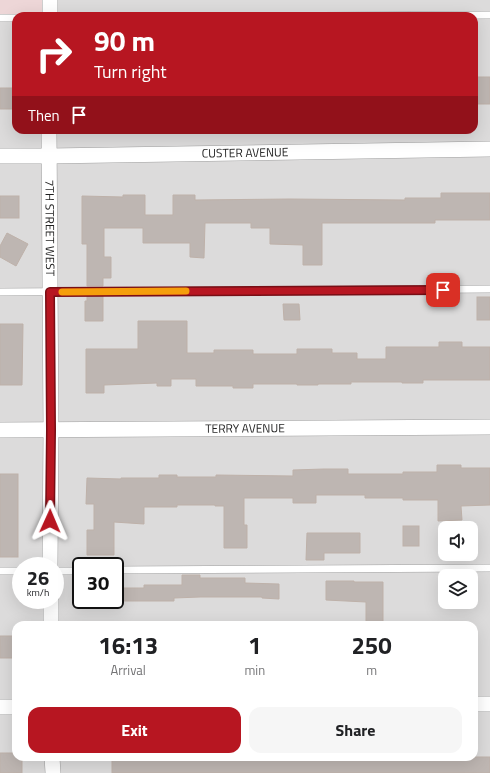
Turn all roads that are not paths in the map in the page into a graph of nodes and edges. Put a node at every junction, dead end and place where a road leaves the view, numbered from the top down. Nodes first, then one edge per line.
1 (50, 0) edge
2 (50, 12) edge
3 (478, 15) edge
4 (490, 15) edge
5 (0, 18) edge
6 (12, 18) edge
7 (49, 134) edge
8 (490, 149) edge
9 (0, 156) edge
10 (49, 156) junction
11 (490, 290) edge
12 (0, 292) edge
13 (50, 292) junction
14 (490, 426) edge
15 (0, 430) edge
16 (51, 430) junction
17 (50, 557) edge
18 (490, 568) edge
19 (124, 570) edge
20 (0, 571) edge
21 (12, 571) edge
22 (50, 609) edge
23 (51, 621) edge
24 (478, 704) edge
25 (490, 704) edge
26 (0, 707) edge
27 (12, 707) edge
28 (52, 761) edge
29 (53, 773) edge

1 - 2 street
3 - 4 lane
5 - 6 lane
7 - 10 street, 7TH STREET WEST
8 - 10 street, CUSTER AVENUE
9 - 10 street, CUSTER AVENUE
10 - 13 street, 7TH STREET WEST
11 - 13 lane
12 - 13 lane
13 - 16 street, 7TH STREET WEST
14 - 16 street, TERRY AVENUE
15 - 16 street, TERRY AVENUE
16 - 17 street, 7TH STREET WEST
18 - 19 lane
20 - 21 lane
22 - 23 street
24 - 25 street
26 - 27 street
28 - 29 street

